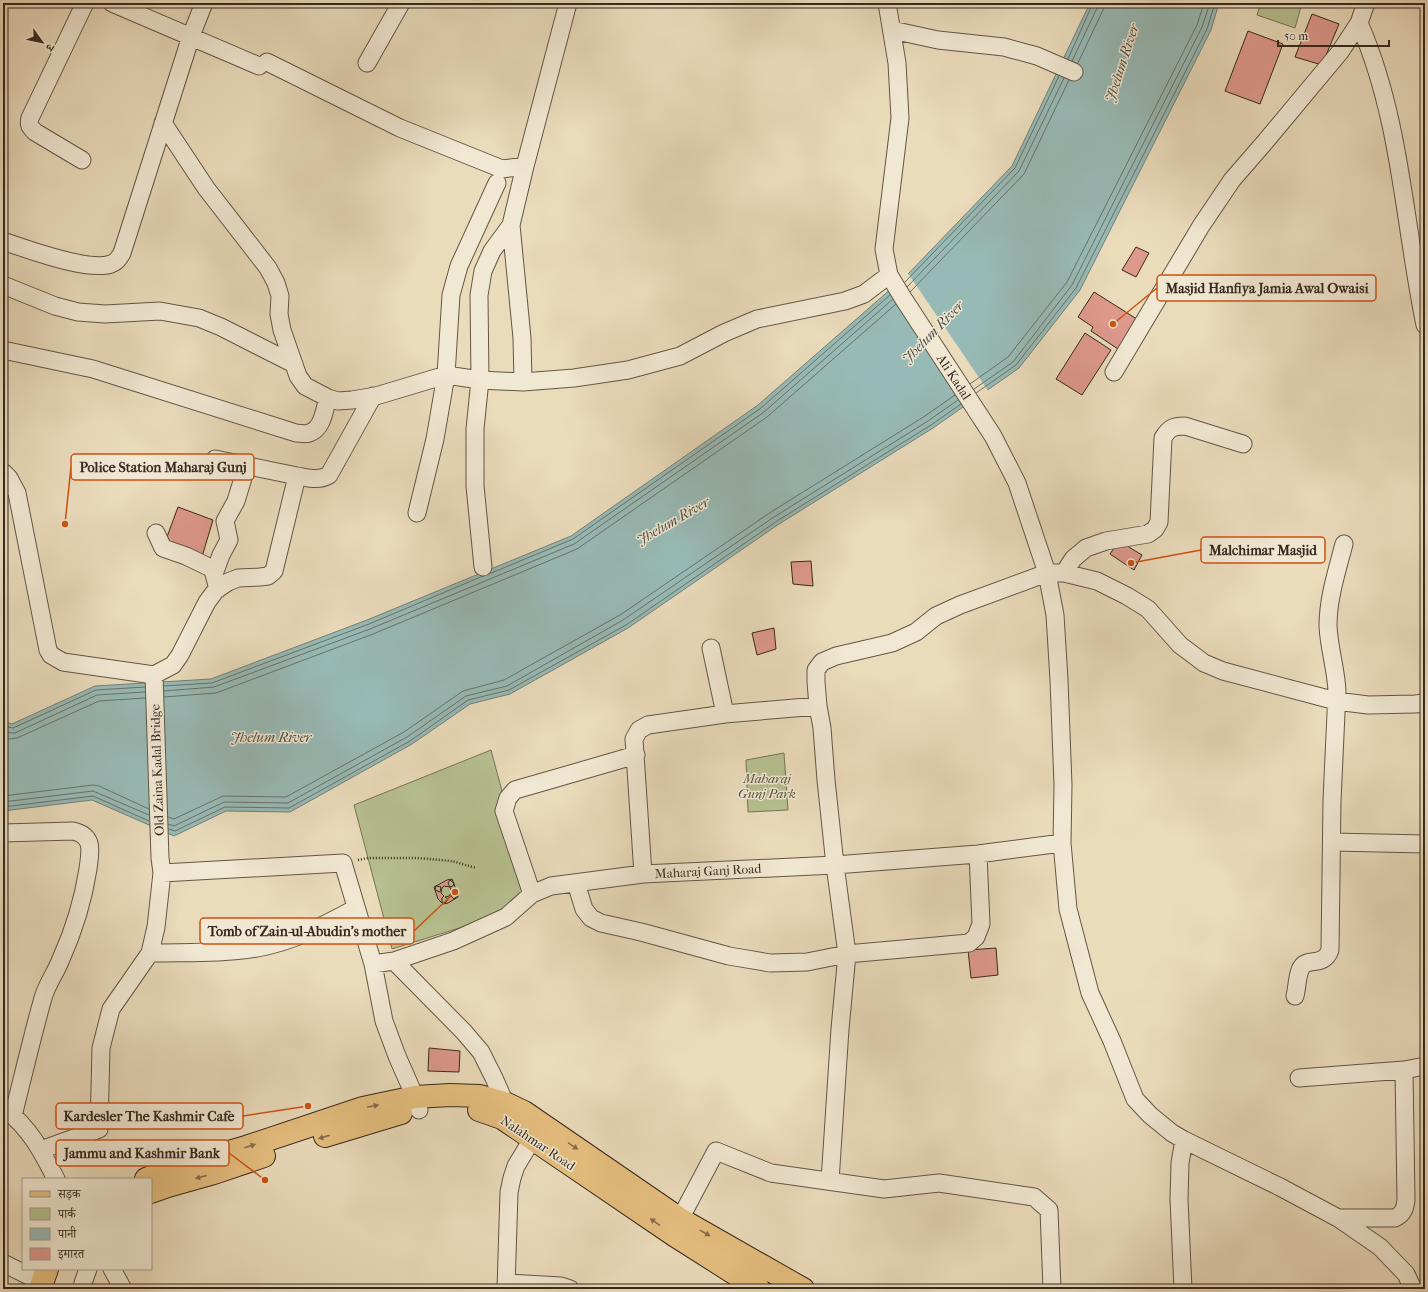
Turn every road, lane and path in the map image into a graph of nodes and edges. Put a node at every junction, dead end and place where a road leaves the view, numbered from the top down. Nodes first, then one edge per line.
1 (86, 3) edge
2 (112, 3) edge
3 (204, 3) edge
4 (401, 3) edge
5 (567, 3) edge
6 (888, 3) edge
7 (1366, 3) edge
8 (1359, 23) junction
9 (892, 30) junction
10 (191, 36) junction
11 (367, 63) dead end
12 (1074, 72) dead end
13 (163, 123) junction
14 (82, 160) dead end
15 (525, 166) junction
16 (498, 183) dead end
17 (512, 225) junction
18 (3, 241) edge
19 (889, 275) junction
20 (3, 285) edge
21 (1425, 325) edge
22 (3, 350) edge
23 (294, 364) junction
24 (1114, 372) dead end
25 (446, 375) junction
26 (480, 380) junction
27 (522, 382) junction
28 (373, 396) junction
29 (328, 398) junction
30 (1243, 444) dead end
31 (215, 459) dead end
32 (247, 465) junction
33 (3, 472) edge
34 (298, 476) junction
35 (417, 513) dead end
36 (156, 533) dead end
37 (1344, 544) dead end
38 (483, 567) dead end
39 (215, 570) junction
40 (1047, 573) junction
41 (1064, 573) junction
42 (218, 589) junction
43 (711, 648) dead end
44 (154, 678) junction
45 (1336, 701) junction
46 (1425, 703) edge
47 (818, 706) junction
48 (725, 714) junction
49 (636, 755) junction
50 (3, 833) edge
51 (1332, 842) junction
52 (1062, 843) junction
53 (1425, 844) edge
54 (978, 854) junction
55 (343, 863) junction
56 (835, 865) junction
57 (161, 866) junction
58 (476, 868) dead end
59 (643, 874) junction
60 (576, 883) junction
61 (532, 894) junction
62 (356, 908) junction
63 (150, 953) junction
64 (847, 954) junction
65 (394, 962) junction
66 (373, 964) junction
67 (1295, 996) dead end
68 (1425, 1066) edge
69 (1404, 1070) junction
70 (1299, 1078) dead end
71 (417, 1103) junction
72 (505, 1103) junction
73 (8, 1112) edge
74 (537, 1132) junction
75 (1184, 1140) junction
76 (41, 1150) junction
77 (55, 1178) edge
78 (148, 1178) edge
79 (830, 1181) junction
80 (152, 1192) edge
81 (1338, 1218) junction
82 (680, 1219) junction
83 (3, 1262) edge
84 (88, 1270) edge
85 (113, 1270) edge
86 (36, 1279) edge
87 (506, 1286) edge
88 (82, 1289) edge
89 (123, 1289) edge
90 (570, 1289) edge
91 (759, 1289) edge
92 (803, 1289) edge
93 (1052, 1289) edge
94 (1183, 1289) edge
95 (1412, 1289) edge

1 - 14 street
2 - 10 street
3 - 10 street
4 - 11 street
5 - 15 street
6 - 9 street
7 - 8 street
8 - 21 street
8 - 24 street
9 - 12 street
9 - 19 street
10 - 13 street
10 - 15 street
13 - 18 street
13 - 23 street
15 - 17 street
16 - 25 street
17 - 26 street
17 - 27 street
19 - 27 street
19 - 40 street, Ali Kadal
20 - 23 street
22 - 29 street
23 - 29 street
25 - 26 street
25 - 28 street
25 - 35 street
26 - 27 street
26 - 38 street
28 - 29 street
28 - 34 street
30 - 41 street
31 - 32 street
32 - 34 street
32 - 39 street
33 - 44 street
34 - 42 street
36 - 39 street
37 - 45 street
39 - 42 street
40 - 41 street
40 - 47 street
40 - 52 street, Ali Kadal
41 - 45 street
42 - 44 street
43 - 48 street
44 - 57 street, Old Zaina Kadal Bridge
45 - 46 street
45 - 51 street
47 - 48 street
47 - 56 street
48 - 49 street
49 - 59 street
49 - 61 street
50 - 73 street
51 - 53 street
51 - 67 street
52 - 54 street, Maharaj Ganj Road
52 - 75 street, Ali Kadal
54 - 56 street, Maharaj Ganj Road
54 - 64 street
55 - 57 street
55 - 58 path
55 - 62 street
56 - 59 street, Maharaj Ganj Road
56 - 64 street
57 - 63 street, Old Zaina Kadal Bridge
59 - 60 street, Maharaj Ganj Road
60 - 61 street, Maharaj Ganj Road
60 - 64 street
61 - 65 street, Maharaj Ganj Road
62 - 63 street
62 - 66 street
63 - 76 street
64 - 79 street
65 - 66 street, Maharaj Ganj Road
65 - 72 street
66 - 71 street
68 - 69 street
69 - 70 street
69 - 81 street
71 - 72 main road
71 - 74 main road, Nalahmar Road
78 -> 71 main road
71 -> 80 main road, Nalahmar Road
72 - 74 main road
73 - 76 street
74 -> 82 main road, Nalahmar Road
74 - 87 street
91 -> 74 main road, Nalahmar Road
75 - 81 street, Ali Kadal
75 - 94 street
76 - 77 street
79 - 82 street
79 - 93 street
81 - 95 street, Ali Kadal
82 -> 92 main road, Nalahmar Road
83 - 86 street
84 - 88 street
85 - 89 street
87 - 90 street

